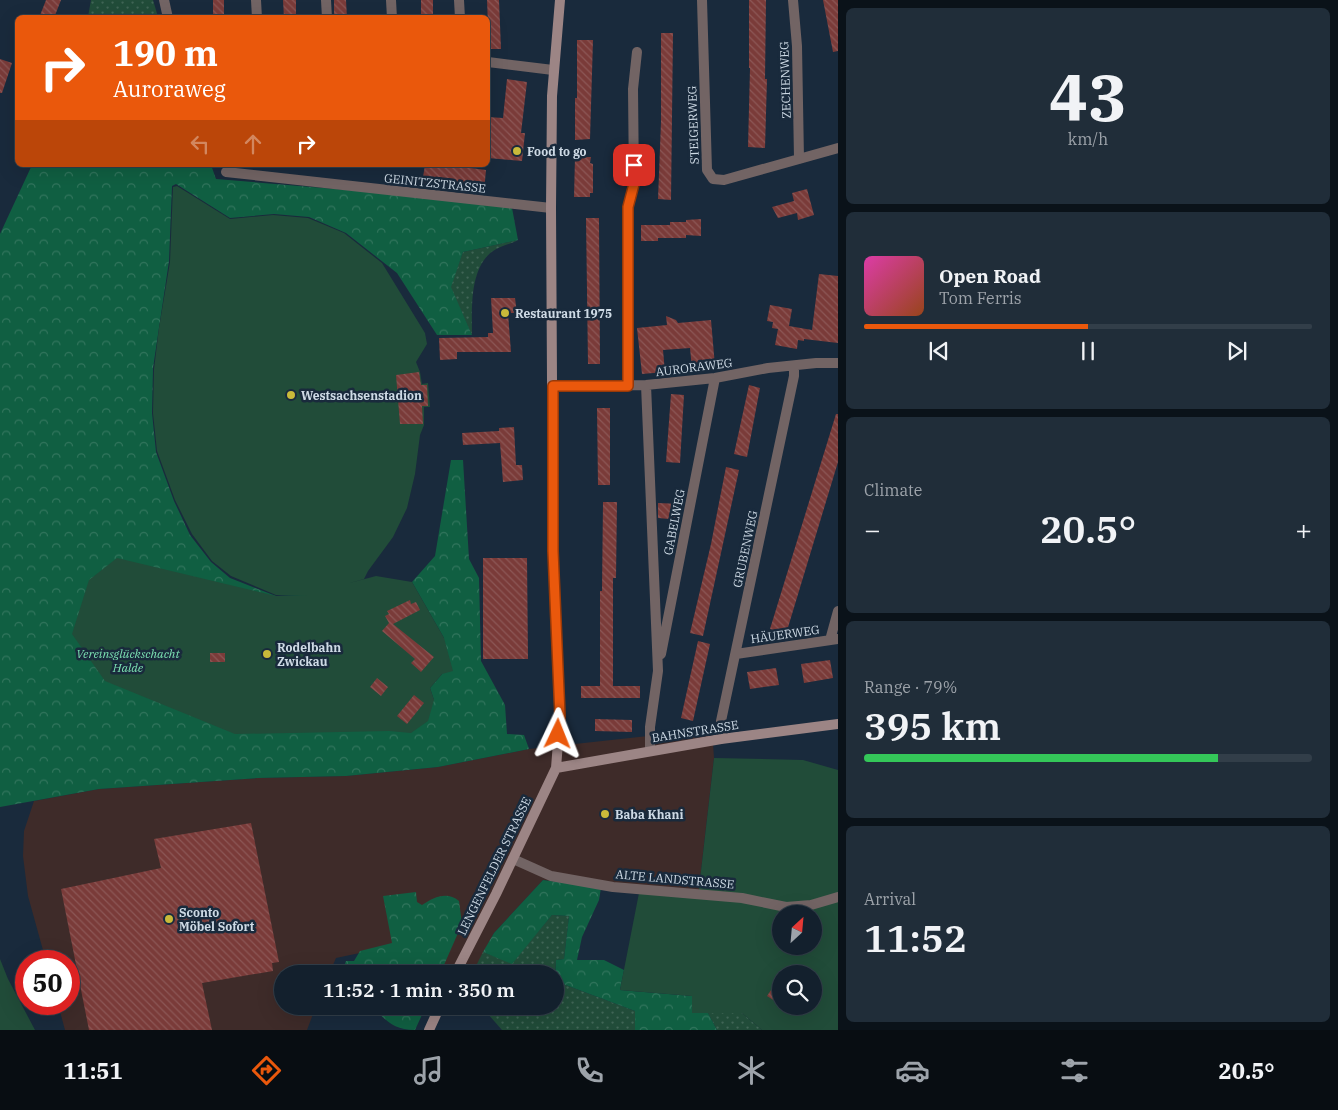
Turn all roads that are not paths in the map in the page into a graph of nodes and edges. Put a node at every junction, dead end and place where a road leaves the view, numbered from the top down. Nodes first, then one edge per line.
1 (164, 0) edge
2 (256, 0) edge
3 (326, 0) edge
4 (391, 0) edge
5 (459, 0) edge
6 (560, 0) edge
7 (702, 0) edge
8 (793, 0) edge
9 (167, 15) edge
10 (257, 15) edge
11 (327, 15) edge
12 (392, 15) edge
13 (460, 15) edge
14 (637, 52) dead end
15 (490, 62) edge
16 (553, 70) junction
17 (838, 148) edge
18 (799, 158) junction
19 (226, 172) dead end
20 (551, 208) junction
21 (838, 364) edge
22 (794, 366) junction
23 (714, 378) junction
24 (646, 385) junction
25 (553, 386) junction
26 (628, 386) junction
27 (838, 611) edge
28 (834, 640) edge
29 (736, 654) junction
30 (658, 672) junction
31 (838, 724) edge
32 (721, 739) junction
33 (650, 751) junction
34 (556, 768) junction
35 (513, 859) junction
36 (838, 897) edge
37 (460, 965) edge
38 (436, 1015) edge
39 (429, 1030) edge

1 - 9 street
2 - 10 street
3 - 11 street
4 - 12 street
5 - 13 street
6 - 16 main road
7 - 18 street, STEIGERWEG
8 - 18 street, ZECHENWEG
14 - 26 street
15 - 16 street
16 - 20 main road
17 - 18 street, STEIGERWEG
19 - 20 street, GEINITZSTRASSE
20 - 25 main road
21 - 22 street, AURORAWEG
22 - 23 street, AURORAWEG
22 - 29 street, GRUBENWEG
23 - 24 street, AURORAWEG
23 - 30 street, GABELWEG
24 - 26 street, AURORAWEG
24 - 30 street, GABELWEG
25 - 26 street, AURORAWEG
25 - 34 main road
27 - 28 street
28 - 29 street, HÄUERWEG
29 - 32 street, GRUBENWEG
30 - 33 street, GABELWEG
31 - 32 main road, BAHNSTRASSE
32 - 33 main road, BAHNSTRASSE
33 - 34 main road, BAHNSTRASSE
34 - 35 main road, LENGENFELDER STRASSE
35 - 36 street, ALTE LANDSTRASSE
35 - 37 main road, LENGENFELDER STRASSE
38 - 39 main road

